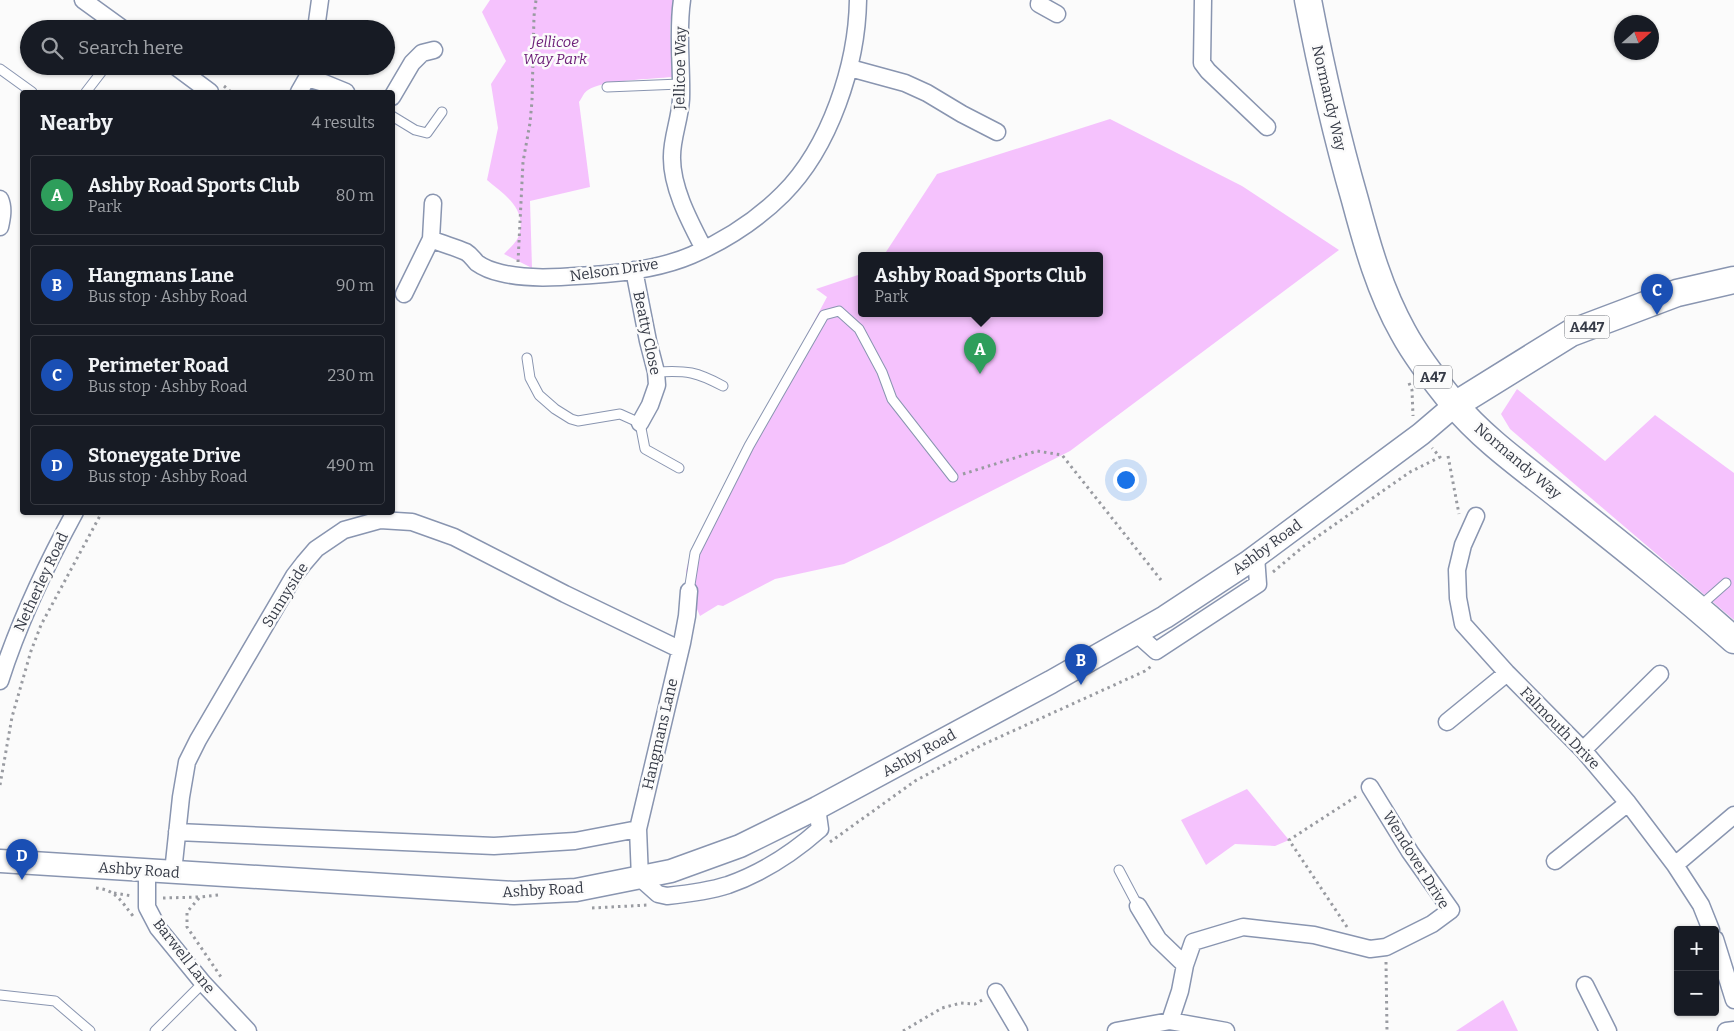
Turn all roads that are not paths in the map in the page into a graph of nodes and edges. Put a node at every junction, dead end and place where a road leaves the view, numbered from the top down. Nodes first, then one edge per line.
1 (83, 0) edge
2 (320, 0) edge
3 (682, 0) edge
4 (858, 0) edge
5 (1040, 0) edge
6 (1203, 0) edge
7 (1308, 0) edge
8 (1057, 14) dead end
9 (111, 20) edge
10 (317, 20) edge
11 (434, 50) dead end
12 (850, 68) junction
13 (0, 69) edge
14 (99, 75) edge
15 (187, 75) edge
16 (305, 79) edge
17 (680, 84) junction
18 (607, 87) dead end
19 (29, 90) edge
20 (88, 90) edge
21 (207, 90) edge
22 (341, 90) edge
23 (395, 92) edge
24 (442, 112) dead end
25 (395, 118) edge
26 (1267, 126) dead end
27 (997, 132) dead end
28 (0, 199) edge
29 (433, 203) dead end
30 (0, 227) edge
31 (430, 239) junction
32 (704, 249) junction
33 (634, 270) junction
34 (1734, 280) edge
35 (404, 294) dead end
36 (527, 358) dead end
37 (656, 372) junction
38 (723, 386) dead end
39 (1455, 405) junction
40 (640, 423) junction
41 (679, 468) dead end
42 (953, 477) road end
43 (73, 515) edge
44 (391, 516) edge
45 (1476, 516) dead end
46 (1256, 556) junction
47 (1726, 583) dead end
48 (689, 591) joint
49 (1698, 608) junction
50 (1137, 634) junction
51 (1734, 640) edge
52 (679, 649) junction
53 (1507, 673) junction
54 (1660, 674) dead end
55 (0, 681) edge
56 (1447, 722) dead end
57 (1583, 750) junction
58 (1370, 787) road end
59 (1628, 803) junction
60 (817, 808) junction
61 (1734, 815) edge
62 (638, 829) junction
63 (177, 832) junction
64 (0, 861) edge
65 (1554, 861) dead end
66 (1674, 865) junction
67 (1118, 870) dead end
68 (147, 871) junction
69 (173, 872) junction
70 (640, 878) junction
71 (1138, 906) joint
72 (1709, 926) edge
73 (1719, 952) edge
74 (1184, 964) junction
75 (203, 983) junction
76 (1585, 985) dead end
77 (996, 992) road end
78 (0, 995) edge
79 (1734, 1000) edge
80 (1170, 1021) junction
81 (1734, 1030) edge
82 (90, 1031) edge
83 (155, 1031) edge
84 (248, 1031) edge
85 (1019, 1031) edge
86 (1116, 1031) edge
87 (1226, 1031) edge
88 (1608, 1031) edge
89 (1726, 1031) edge

1 - 9 street
2 - 10 street
3 - 17 street, Jellicoe Way
4 - 12 street, Nelson Drive
5 - 8 street
6 - 26 street
7 - 39 main road, Normandy Way / A47
11 - 23 street
12 - 27 street
12 - 32 street, Nelson Drive
13 - 19 lane
14 - 20 lane
15 - 21 street
16 - 22 street
17 - 18 lane
17 - 32 street, Jellicoe Way
24 - 25 lane
28 - 30 street
29 - 31 street
31 - 33 street, Nelson Drive
31 - 35 street
32 - 33 street, Nelson Drive
33 - 37 street, Beatty Close
34 - 39 main road, Ashby Road / A447
36 - 40 lane
37 - 38 lane
37 - 40 street, Beatty Close
39 - 46 main road, Ashby Road
39 - 49 main road, Normandy Way / A47
40 - 41 lane
42 - 48 lane
43 - 55 street, Netherley Road
44 - 52 street, Sunnyside
44 - 63 street, Sunnyside
45 - 53 street, Falmouth Drive
46 - 50 main road, Ashby Road
46 - 50 street
47 - 49 lane
48 - 52 street, Hangmans Lane
49 - 51 main road, Normandy Way / A47
50 - 60 main road, Ashby Road
52 - 62 street, Hangmans Lane
53 - 56 street
53 - 57 street, Falmouth Drive
54 - 57 street
57 - 59 street, Falmouth Drive
58 - 74 street, Wendover Drive
59 - 65 street
59 - 66 street, Falmouth Drive
60 - 70 main road, Ashby Road
60 - 70 street
61 - 66 street
62 - 63 street
62 - 70 street, Hangmans Lane
63 - 69 street, Sunnyside
64 - 68 main road, Ashby Road
66 - 72 street, Falmouth Drive
67 - 71 lane
68 - 69 main road, Ashby Road
68 - 75 street, Barwell Lane
69 - 70 main road, Ashby Road
71 - 74 street
73 - 79 street
74 - 80 street
75 - 83 lane
75 - 84 street, Barwell Lane
76 - 88 street
77 - 85 street
78 - 82 lane
80 - 86 street
80 - 87 street
81 - 89 street

